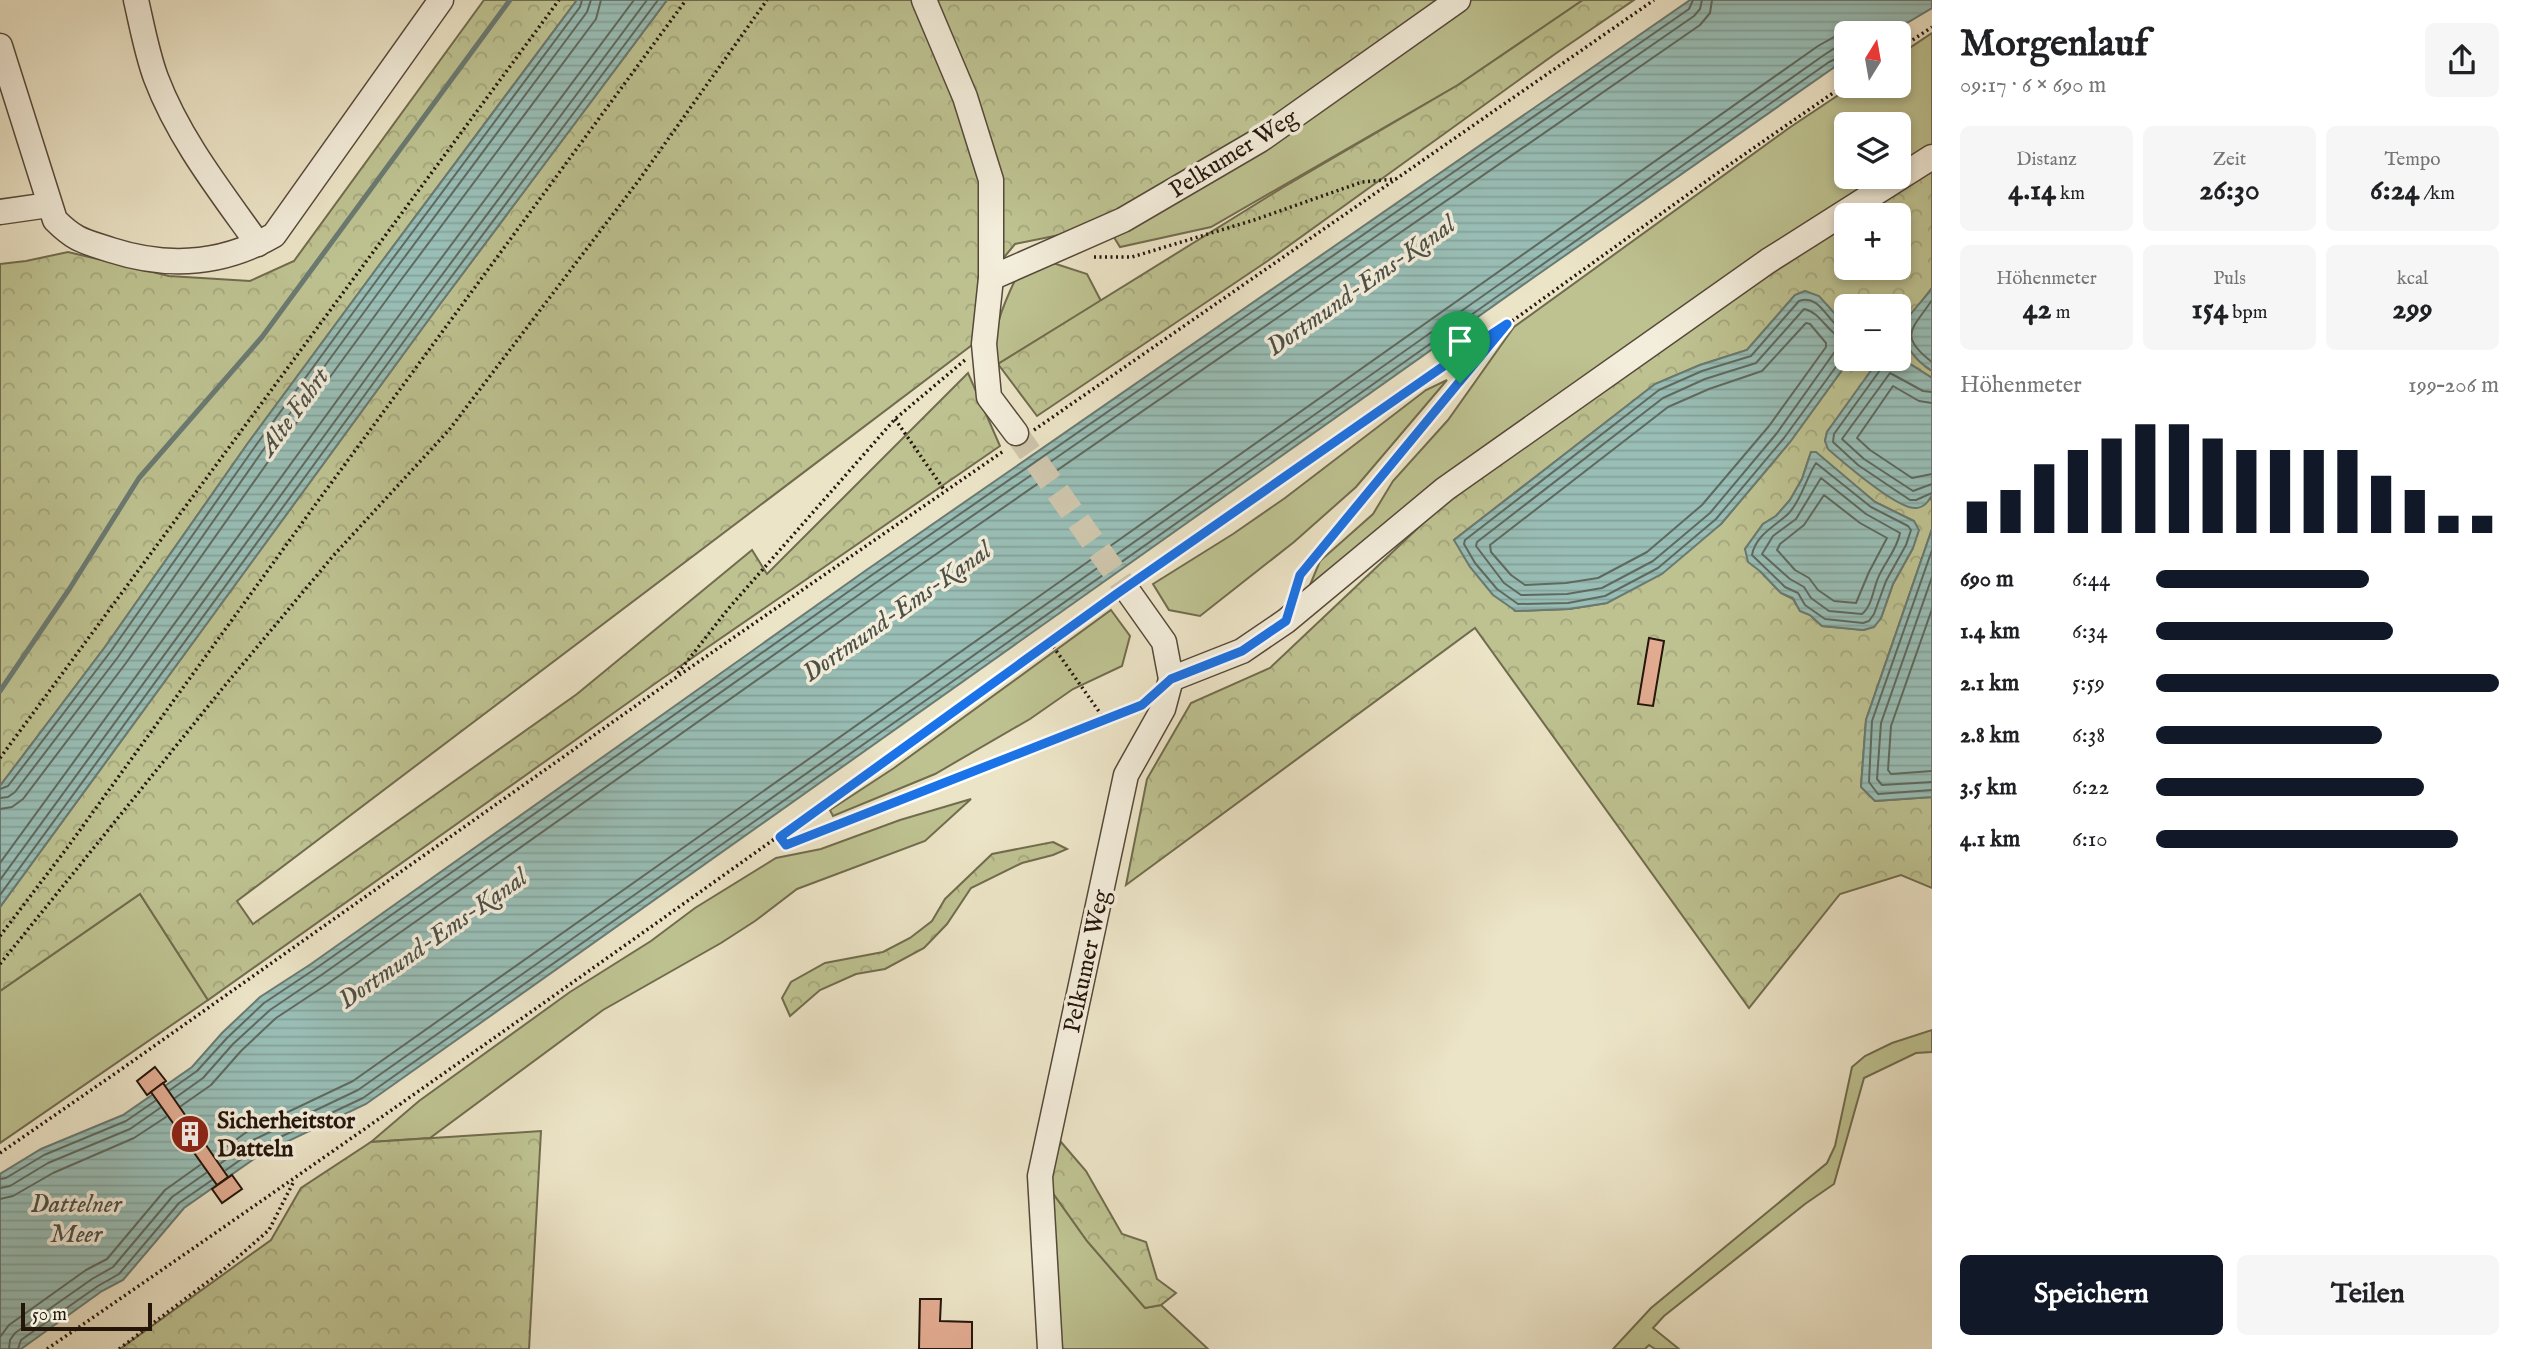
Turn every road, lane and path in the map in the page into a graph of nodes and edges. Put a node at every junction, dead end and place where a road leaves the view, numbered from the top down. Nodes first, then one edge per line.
1 (136, 0) edge
2 (441, 0) edge
3 (559, 0) edge
4 (686, 0) edge
5 (767, 0) edge
6 (924, 0) edge
7 (1458, 0) edge
8 (1654, 0) edge
9 (1932, 26) edge
10 (1911, 41) edge
11 (0, 46) edge
12 (1834, 92) edge
13 (1932, 157) edge
14 (1396, 179) junction
15 (49, 205) junction
16 (0, 212) edge
17 (258, 244) junction
18 (1093, 257) dead end
19 (991, 278) junction
20 (1507, 324) junction
21 (984, 344) junction
22 (895, 419) junction
23 (1018, 438) junction
24 (945, 491) junction
25 (1296, 586) dead end
26 (1129, 588) junction
27 (1050, 642) junction
28 (675, 678) junction
29 (1171, 679) junction
30 (1142, 705) dead end
31 (1105, 720) junction
32 (0, 758) edge
33 (780, 837) junction
34 (0, 936) edge
35 (0, 964) edge
36 (0, 1153) edge
37 (296, 1178) junction
38 (47, 1349) edge
39 (120, 1349) edge
40 (1050, 1349) edge

1 - 17 street
2 - 17 street
3 - 32 path
4 - 34 path
5 - 35 path
6 - 19 street
7 - 19 street, Pelkumer Weg
8 - 14 path
9 - 10 path
11 - 15 street
12 - 20 path
13 - 29 street
14 - 18 path
14 - 23 path
15 - 16 street
15 - 17 street
19 - 21 street
20 - 25 path
20 - 26 path
21 - 22 path
21 - 23 street
22 - 24 path
22 - 28 path
23 - 24 path
24 - 28 path
26 - 27 path
26 - 29 street, Pelkumer Weg
27 - 31 path
27 - 33 path
28 - 36 path
29 - 40 street, Pelkumer Weg
30 - 31 path
31 - 33 path
33 - 37 path
37 - 38 path
37 - 39 path

